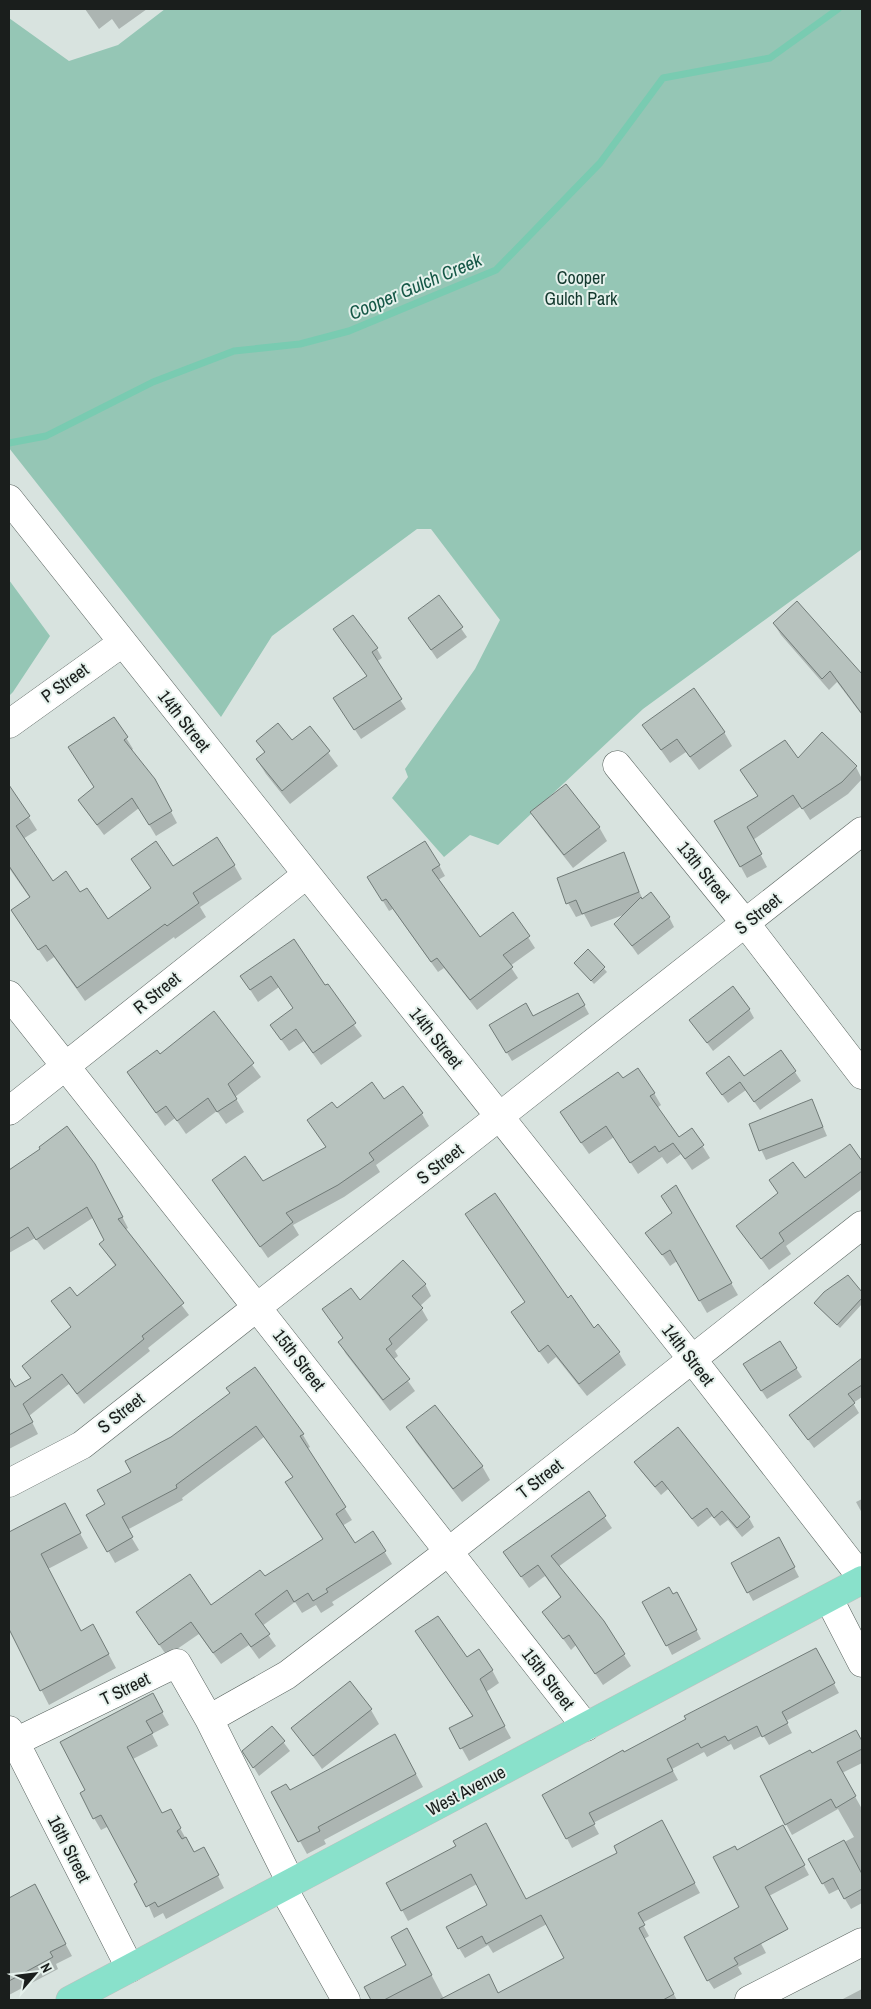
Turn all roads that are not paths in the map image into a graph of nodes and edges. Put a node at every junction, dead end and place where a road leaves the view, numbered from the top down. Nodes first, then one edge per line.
1 (9, 499) edge
2 (122, 643) junction
3 (9, 724) edge
4 (616, 765) dead end
5 (862, 831) edge
6 (306, 874) junction
7 (746, 924) junction
8 (9, 995) edge
9 (64, 1068) junction
10 (862, 1075) edge
11 (9, 1111) edge
12 (500, 1117) junction
13 (862, 1225) edge
14 (256, 1307) junction
15 (692, 1359) junction
16 (9, 1483) edge
17 (448, 1552) junction
18 (862, 1579) edge
19 (828, 1599) junction
20 (862, 1663) edge
21 (209, 1719) junction
22 (586, 1727) junction
23 (11, 1739) edge
24 (287, 1886) junction
25 (862, 1942) edge
26 (130, 1968) junction
27 (70, 2000) edge
28 (346, 2000) edge
29 (749, 2000) edge

1 - 2 street, 14th Street
2 - 3 street, P Street
2 - 6 street, 14th Street
4 - 7 street, 13th Street
5 - 7 street, S Street
6 - 9 street, R Street
6 - 12 street, 14th Street
7 - 10 street, 13th Street
7 - 12 street, S Street
8 - 9 street, 15th Street
9 - 11 street, R Street
9 - 14 street, 15th Street
12 - 14 street, S Street
12 - 15 street, 14th Street
13 - 15 street, T Street
14 - 16 street, S Street
14 - 17 street, 15th Street
15 - 17 street, T Street
15 - 18 street, 14th Street
17 - 21 street, T Street
17 - 22 street, 15th Street
18 - 19 main road, West Avenue
19 - 20 street
19 - 22 main road, West Avenue
21 - 23 street, T Street
21 - 24 street, T Street
22 - 24 main road, West Avenue
23 - 26 street, 16th Street
24 - 26 main road, West Avenue
24 - 28 street
25 - 29 street
26 - 27 main road, West Avenue

